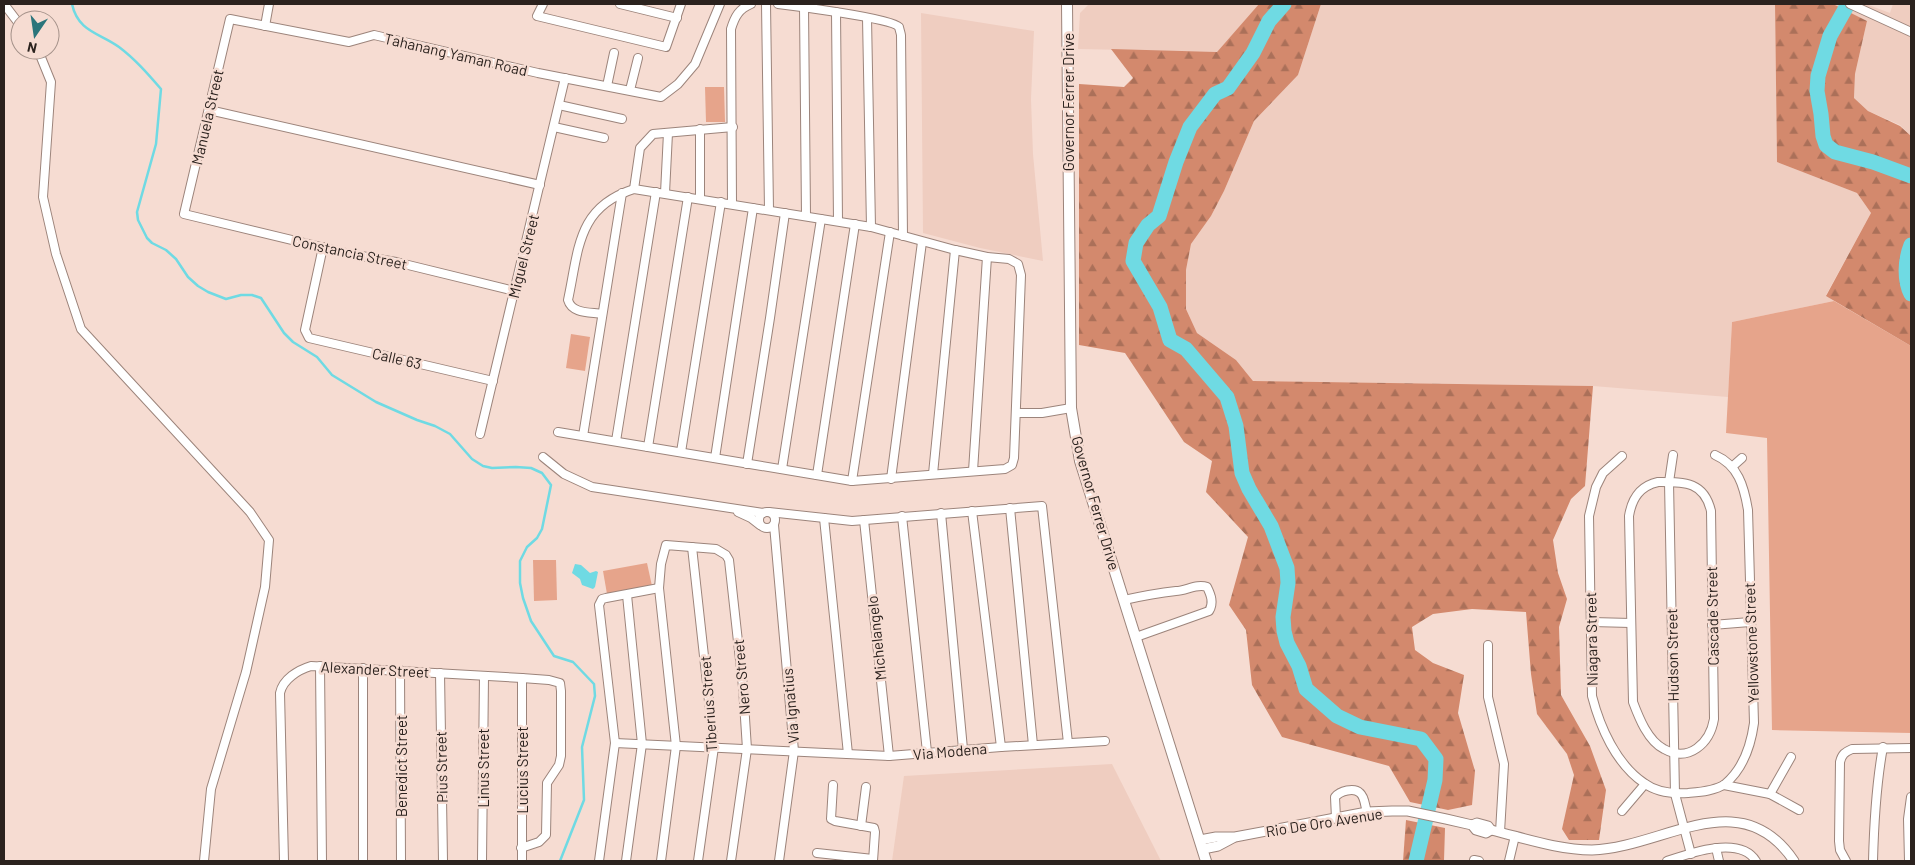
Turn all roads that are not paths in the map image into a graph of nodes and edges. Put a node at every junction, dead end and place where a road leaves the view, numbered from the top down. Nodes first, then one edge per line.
1 (269, 4) edge
2 (543, 4) edge
3 (620, 4) edge
4 (682, 4) edge
5 (720, 4) edge
6 (751, 4) edge
7 (766, 4) edge
8 (778, 4) edge
9 (1068, 4) edge
10 (1850, 4) edge
11 (804, 7) junction
12 (836, 12) junction
13 (677, 18) junction
14 (867, 18) junction
15 (230, 19) joint
16 (265, 26) junction
17 (1911, 32) edge
18 (614, 53) dead end
19 (638, 58) dead end
20 (42, 60) edge
21 (565, 78) junction
22 (607, 86) junction
23 (630, 90) junction
24 (559, 105) junction
25 (209, 110) junction
26 (622, 119) dead end
27 (554, 127) junction
28 (733, 127) junction
29 (700, 129) junction
30 (668, 133) junction
31 (604, 138) dead end
32 (540, 185) junction
33 (634, 189) junction
34 (622, 192) junction
35 (656, 192) junction
36 (665, 193) junction
37 (688, 197) junction
38 (700, 199) junction
39 (721, 202) junction
40 (732, 204) junction
41 (753, 208) junction
42 (770, 210) junction
43 (785, 213) junction
44 (184, 214) joint
45 (806, 216) junction
46 (822, 219) junction
47 (838, 221) junction
48 (855, 224) junction
49 (871, 227) junction
50 (890, 232) junction
51 (903, 236) junction
52 (922, 242) junction
53 (324, 248) junction
54 (955, 250) junction
55 (987, 257) junction
56 (515, 290) junction
57 (602, 314) junction
58 (494, 381) junction
59 (1071, 408) junction
60 (1017, 413) junction
61 (558, 432) dead end
62 (480, 434) dead end
63 (583, 436) junction
64 (616, 442) junction
65 (648, 447) junction
66 (681, 452) junction
67 (1673, 455) dead end
68 (1714, 455) dead end
69 (1622, 456) dead end
70 (543, 458) dead end
71 (715, 458) junction
72 (1742, 458) dead end
73 (747, 464) junction
74 (1733, 466) junction
75 (782, 469) junction
76 (973, 471) junction
77 (933, 474) junction
78 (816, 475) junction
79 (891, 479) junction
80 (852, 481) junction
81 (1669, 482) junction
82 (1010, 508) junction
83 (730, 509) junction
84 (972, 511) junction
85 (766, 513) junction
86 (788, 513) junction
87 (941, 513) junction
88 (902, 516) junction
89 (824, 518) junction
90 (864, 520) junction
91 (774, 522) junction
92 (761, 526) junction
93 (1579, 536) dead end
94 (1588, 536) junction
95 (692, 547) junction
96 (775, 550) junction
97 (659, 588) junction
98 (627, 594) junction
99 (1124, 600) junction
100 (1592, 622) junction
101 (1750, 622) junction
102 (1631, 623) junction
103 (1712, 625) junction
104 (1136, 637) junction
105 (1488, 645) dead end
106 (320, 666) junction
107 (362, 668) junction
108 (400, 670) junction
109 (440, 673) junction
110 (484, 676) junction
111 (522, 678) junction
112 (1105, 741) dead end
113 (615, 743) junction
114 (1068, 743) junction
115 (642, 744) junction
116 (1033, 745) junction
117 (676, 746) junction
118 (714, 747) junction
119 (1001, 747) junction
120 (1883, 747) junction
121 (1911, 748) edge
122 (747, 749) junction
123 (964, 749) junction
124 (794, 751) junction
125 (927, 752) junction
126 (1674, 753) junction
127 (848, 754) junction
128 (889, 756) junction
129 (1791, 757) dead end
130 (1645, 784) junction
131 (833, 785) dead end
132 (1724, 785) junction
133 (866, 786) dead end
134 (1675, 794) junction
135 (1770, 794) junction
136 (1911, 798) edge
137 (1799, 810) dead end
138 (1622, 811) dead end
139 (1367, 812) junction
140 (1336, 818) junction
141 (861, 826) junction
142 (1685, 828) junction
143 (1496, 831) junction
144 (1515, 836) junction
145 (1201, 845) junction
146 (521, 848) junction
147 (1716, 848) junction
148 (818, 853) dead end
149 (1691, 854) junction
150 (873, 860) edge
151 (1672, 860) edge
152 (204, 861) edge
153 (284, 861) edge
154 (322, 861) edge
155 (363, 861) edge
156 (401, 861) edge
157 (443, 861) edge
158 (482, 861) edge
159 (522, 861) edge
160 (599, 861) edge
161 (626, 861) edge
162 (661, 861) edge
163 (698, 861) edge
164 (731, 861) edge
165 (779, 861) edge
166 (1206, 861) edge
167 (1509, 861) edge
168 (1719, 861) edge
169 (1756, 861) edge
170 (1794, 861) edge
171 (1846, 861) edge
172 (1873, 861) edge
173 (1910, 861) edge

1 - 16 street
2 - 13 street
3 - 13 street
4 - 13 street
5 - 23 street, Tahanang Yaman Road
6 - 28 street
7 - 42 street
8 - 11 street
9 - 59 main road, Governor Ferrer Drive
10 - 17 street
11 - 12 street
11 - 45 street
12 - 14 street
12 - 47 street
14 - 49 street
14 - 51 street
15 - 16 street, Tahanang Yaman Road
15 - 25 street, Manuela Street
16 - 21 street, Tahanang Yaman Road
18 - 22 street
19 - 23 street
20 - 152 street
21 - 22 street, Tahanang Yaman Road
21 - 24 street, Miguel Street
22 - 23 street, Tahanang Yaman Road
24 - 26 street
24 - 27 street, Miguel Street
25 - 32 street
25 - 44 street, Manuela Street
27 - 31 street
27 - 32 street, Miguel Street
28 - 29 street
28 - 40 street
29 - 30 street
29 - 38 street
30 - 33 street
30 - 36 street
32 - 56 street, Miguel Street
33 - 34 street
33 - 35 street
34 - 57 street
34 - 57 street
35 - 36 street
35 - 64 street
36 - 37 street
37 - 38 street
37 - 65 street
38 - 39 street
39 - 40 street
39 - 66 street
40 - 41 street
41 - 42 street
41 - 71 street
42 - 43 street
43 - 45 street
43 - 73 street
44 - 53 street, Constancia Street
45 - 46 street
46 - 47 street
46 - 75 street
47 - 48 street
48 - 49 street
48 - 78 street
49 - 50 street
50 - 51 street
50 - 80 street
51 - 52 street
52 - 54 street
52 - 79 street
53 - 56 street, Constancia Street
53 - 58 street, Calle 63
54 - 55 street
54 - 77 street
55 - 60 street
55 - 76 street
56 - 58 street, Miguel Street
57 - 63 street
58 - 62 street, Miguel Street
59 - 60 street
59 - 99 main road, Governor Ferrer Drive
60 - 76 street
61 - 63 street
63 - 64 street
64 - 65 street
65 - 66 street
66 - 71 street
67 - 81 street, Hudson Street
68 - 74 street
69 - 94 street, Niagara Street
70 - 83 street
71 - 73 street
72 - 74 street
73 - 75 street
74 - 101 street, Yellowstone Street
75 - 78 street
76 - 77 street
77 - 79 street
78 - 80 street
79 - 80 street
81 - 102 street, Cascade Street
81 - 103 street, Cascade Street
81 - 126 street, Hudson Street
82 - 84 street
82 - 114 street
82 - 116 street
83 - 85 street
83 - 92 street
84 - 87 street
84 - 119 street
85 - 86 street
85 - 91 street
85 - 92 street
86 - 89 street
86 - 91 street
87 - 88 street
87 - 123 street
88 - 90 street
88 - 125 street
89 - 90 street
89 - 127 street
90 - 128 street, Michelangelo
91 - 92 street
91 - 96 street, Via Ignatius
92 - 96 street, Via Ignatius
93 - 94 street
94 - 100 street, Niagara Street
95 - 97 street, Nero Street
95 - 118 street, Tiberius Street
95 - 122 street, Nero Street
96 - 124 street, Via Ignatius
97 - 98 street
97 - 117 street
98 - 113 street
98 - 115 street
99 - 104 main road, Governor Ferrer Drive
99 - 104 street
100 - 102 street
100 - 130 street, Niagara Street
101 - 103 street
101 - 132 street, Yellowstone Street
102 - 126 street, Cascade Street
103 - 126 street, Cascade Street
104 - 145 main road, Governor Ferrer Drive
105 - 143 street
106 - 107 street, Alexander Street
106 - 153 street, Alexander Street
106 - 154 street
107 - 108 street, Alexander Street
107 - 155 street
108 - 109 street, Alexander Street
108 - 156 street, Benedict Street
109 - 110 street, Alexander Street
109 - 157 street, Pius Street
110 - 111 street, Alexander Street
110 - 158 street, Linus Street
111 - 146 street, Lucius Street
111 - 146 street, Alexander Street
112 - 114 street, Via Modena
113 - 115 street, Via Modena
113 - 160 street
114 - 116 street, Via Modena
115 - 117 street, Via Modena
115 - 161 street
116 - 119 street, Via Modena
117 - 118 street, Via Modena
117 - 162 street
118 - 122 street, Via Modena
118 - 163 street, Tiberius Street
119 - 123 street, Via Modena
120 - 121 street
120 - 171 street
120 - 172 street
122 - 124 street, Via Modena
122 - 164 street, Nero Street
123 - 125 street, Via Modena
124 - 127 street, Via Modena
124 - 165 street, Via Ignatius
125 - 128 street, Via Modena
126 - 134 street, Hudson Street
127 - 128 street, Via Modena
129 - 135 street
130 - 134 street, Niagara Street
130 - 138 street
131 - 141 street
132 - 134 street
132 - 135 street
133 - 141 street
134 - 142 street, Hudson Street
135 - 137 street
136 - 173 street
139 - 140 street, Rio De Oro Avenue
139 - 140 street
139 - 143 street, Rio De Oro Avenue
140 - 145 street, Rio De Oro Avenue
141 - 150 street
142 - 144 street, Rio De Oro Avenue
142 - 149 street, Hudson Street
142 - 170 street, Rio De Oro Avenue
143 - 144 street, Rio De Oro Avenue
144 - 167 street
145 - 166 main road, Governor Ferrer Drive
146 - 159 street, Lucius Street
147 - 149 street
147 - 168 street
147 - 169 street
148 - 150 street
149 - 151 street

